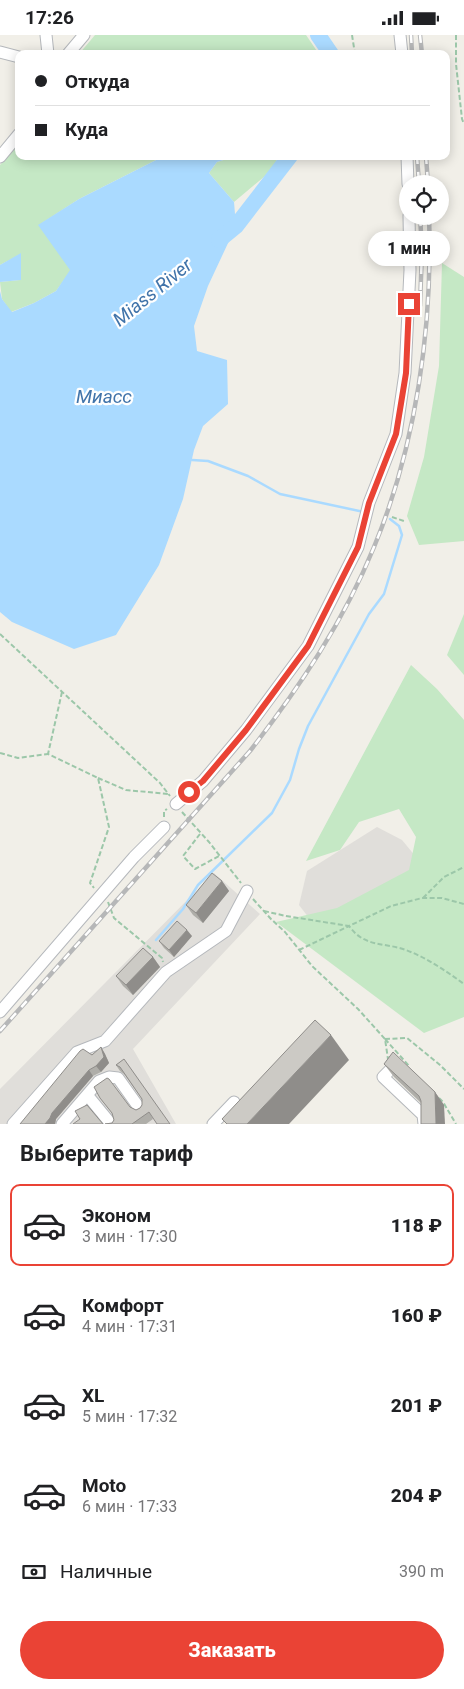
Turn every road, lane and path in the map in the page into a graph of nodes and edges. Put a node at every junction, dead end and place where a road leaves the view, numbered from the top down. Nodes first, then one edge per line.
1 (46, 35) edge
2 (84, 35) edge
3 (352, 35) edge
4 (400, 35) edge
5 (456, 35) edge
6 (48, 50) edge
7 (71, 50) edge
8 (354, 50) edge
9 (402, 50) edge
10 (0, 52) edge
11 (15, 56) edge
12 (464, 123) edge
13 (15, 139) edge
14 (0, 157) edge
15 (407, 160) edge
16 (408, 175) edge
17 (408, 225) edge
18 (392, 517) dead end
19 (404, 521) dead end
20 (0, 634) edge
21 (62, 692) junction
22 (0, 753) edge
23 (48, 754) junction
24 (98, 778) junction
25 (172, 799) junction
26 (164, 827) joint
27 (200, 834) junction
28 (220, 857) junction
29 (464, 867) edge
30 (247, 891) junction
31 (102, 896) junction
32 (422, 898) junction
33 (464, 904) edge
34 (263, 910) junction
35 (349, 926) junction
36 (299, 950) junction
37 (166, 972) junction
38 (464, 983) edge
39 (0, 1012) edge
40 (385, 1039) junction
41 (391, 1068) joint
42 (410, 1068) edge
43 (464, 1089) edge
44 (88, 1095) junction
45 (437, 1096) edge
46 (234, 1102) dead end
47 (140, 1109) edge
48 (14, 1124) edge
49 (62, 1124) edge
50 (111, 1124) edge
51 (213, 1124) edge
52 (424, 1124) edge
53 (456, 1124) edge

1 - 6 street
2 - 7 street
3 - 8 path
4 - 9 street
5 - 12 path
10 - 11 street
13 - 14 street
15 - 16 street
17 - 25 street
18 - 19 path
20 - 21 path
21 - 23 path
21 - 25 path
22 - 23 path
23 - 24 path
24 - 25 path
24 - 31 path
25 - 26 path
25 - 27 path
26 - 31 street
27 - 28 path
27 - 28 path
28 - 30 path
29 - 32 path
30 - 34 path
30 - 37 street
31 - 37 path
31 - 39 street
32 - 33 path
32 - 35 path
34 - 35 path
34 - 36 path
35 - 36 path
35 - 38 path
36 - 40 path
37 - 48 street
40 - 41 path
40 - 42 path
40 - 43 path
41 - 52 street
44 - 47 street
44 - 49 street
44 - 50 street
45 - 53 path
46 - 51 street

